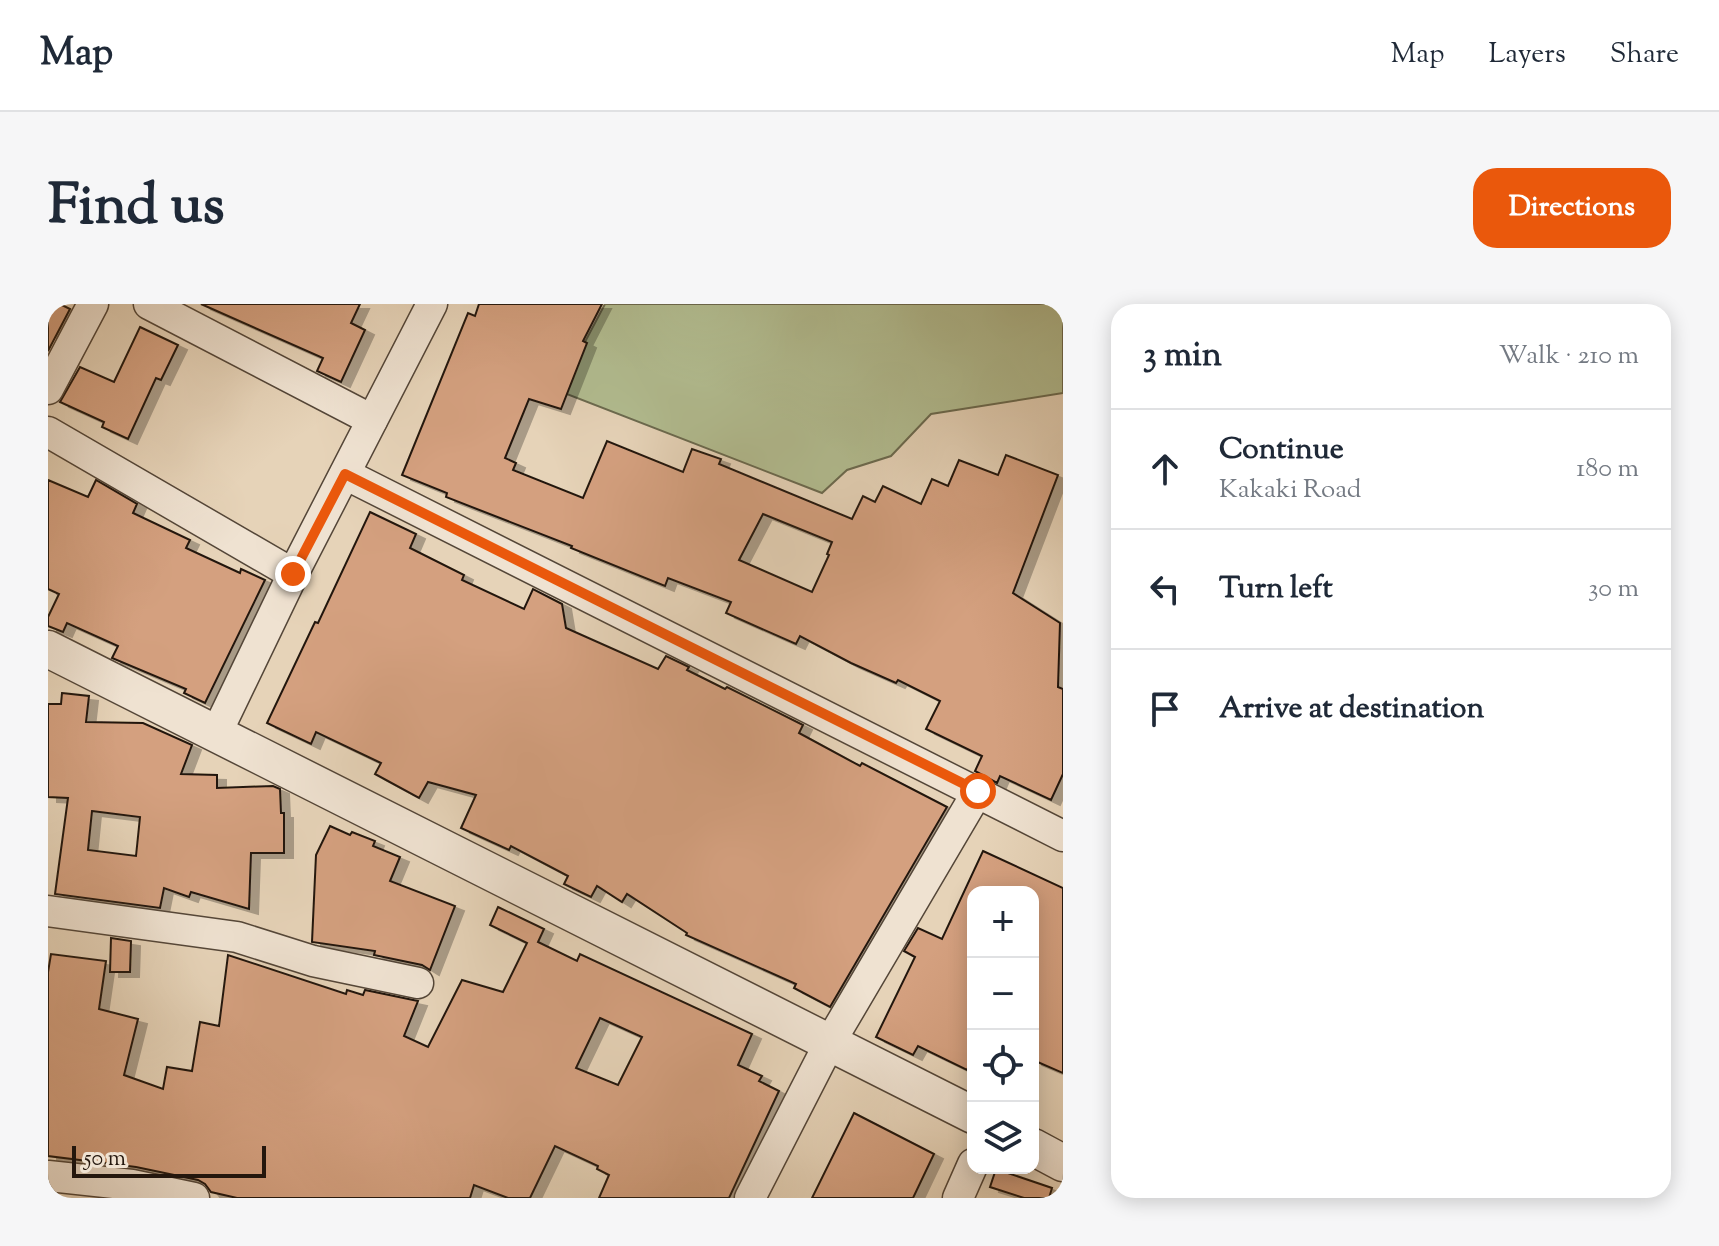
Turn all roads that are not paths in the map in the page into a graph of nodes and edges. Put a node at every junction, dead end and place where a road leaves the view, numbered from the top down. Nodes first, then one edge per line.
1 (93, 304) edge
2 (149, 304) edge
3 (432, 304) edge
4 (48, 389) edge
5 (372, 420) junction
6 (48, 432) edge
7 (345, 474) junction
8 (293, 574) junction
9 (48, 649) edge
10 (217, 732) junction
11 (978, 791) junction
12 (1063, 836) edge
13 (48, 911) edge
14 (418, 983) dead end
15 (829, 1044) junction
16 (967, 1112) edge
17 (1039, 1150) edge
18 (1063, 1163) edge
19 (969, 1174) edge
20 (48, 1176) edge
21 (194, 1198) edge
22 (750, 1198) edge
23 (958, 1198) edge

1 - 4 street
2 - 5 street
3 - 5 street
5 - 7 street
6 - 8 street
7 - 8 street
7 - 11 street
8 - 10 street
9 - 10 street
10 - 15 street
11 - 12 street
11 - 15 street
13 - 14 street
15 - 16 street
15 - 22 street
17 - 18 street
19 - 23 street
20 - 21 street

